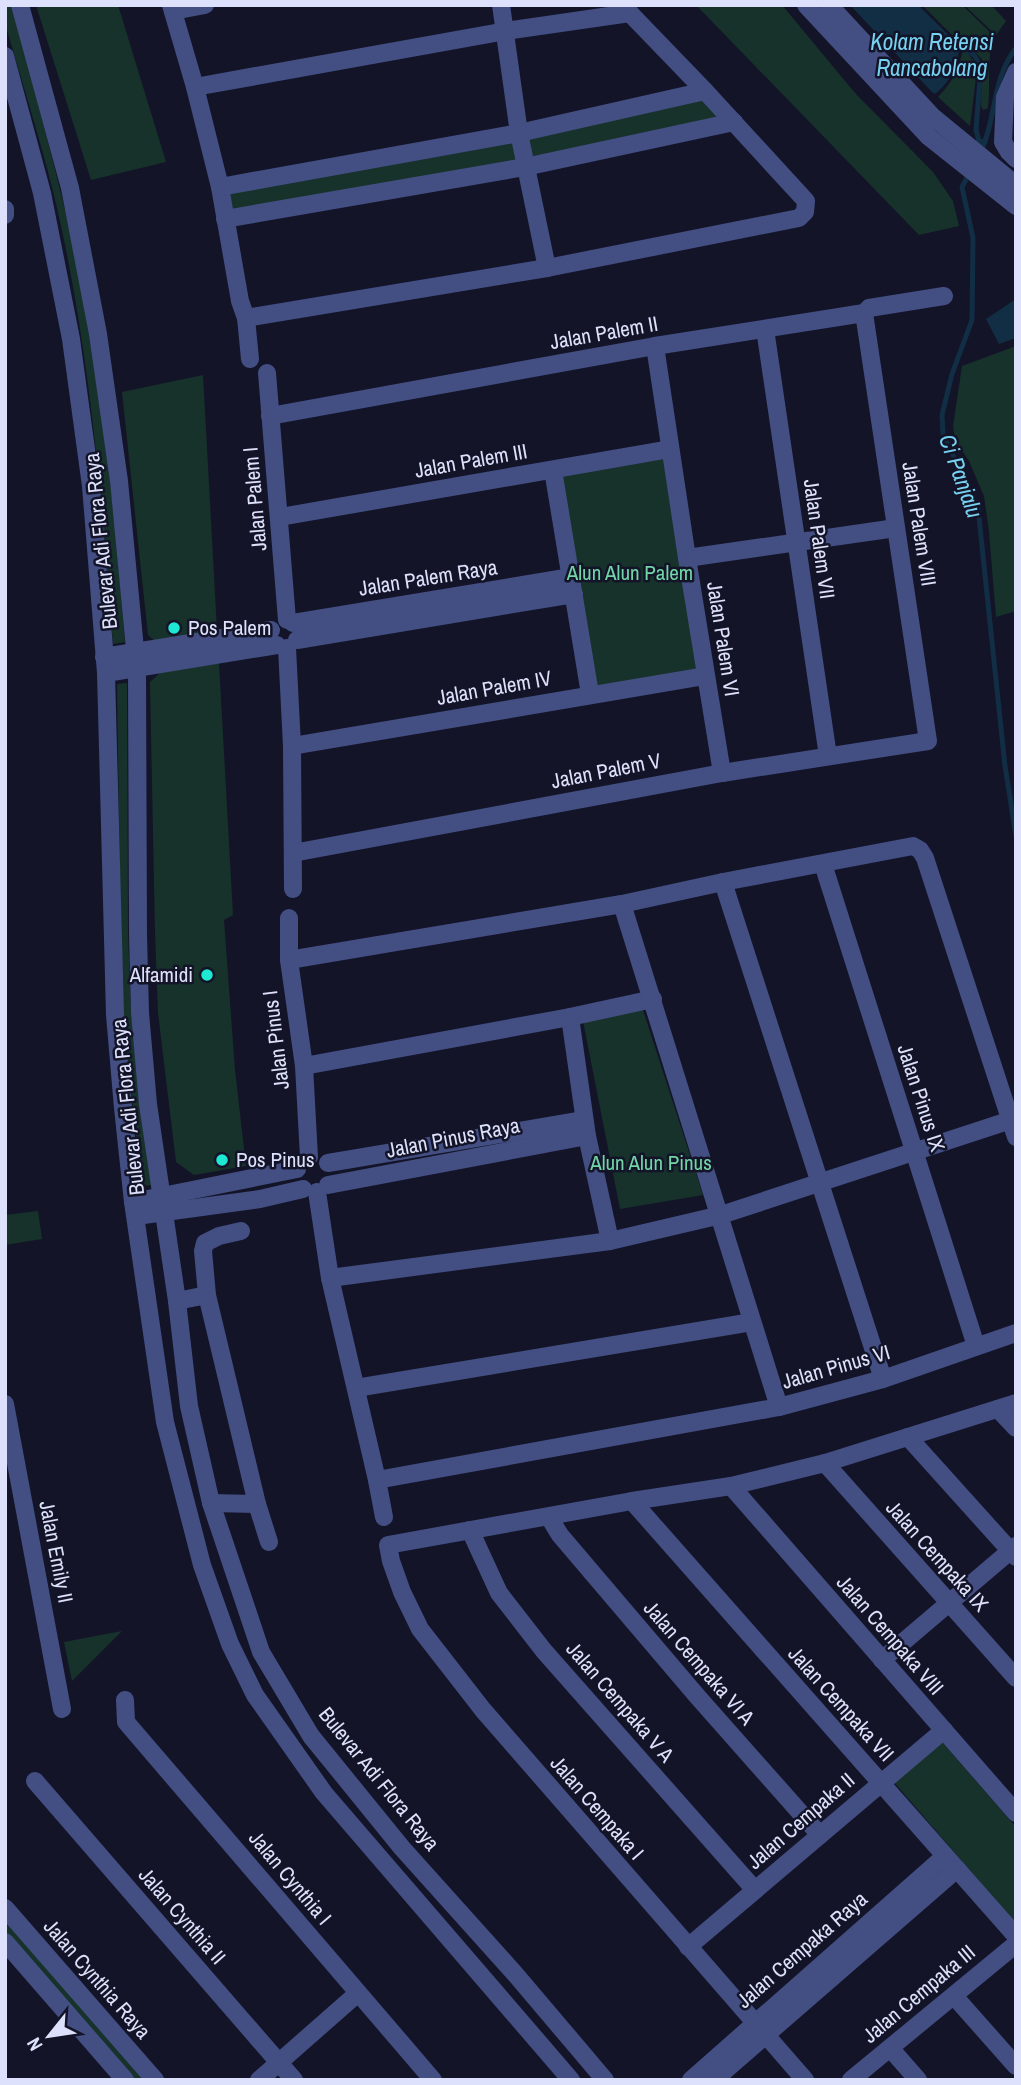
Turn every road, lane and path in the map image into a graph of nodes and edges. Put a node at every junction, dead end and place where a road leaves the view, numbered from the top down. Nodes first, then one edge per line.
1 (20, 5) edge
2 (205, 5) edge
3 (502, 5) edge
4 (806, 5) edge
5 (830, 5) edge
6 (172, 8) edge
7 (626, 9) edge
8 (506, 32) junction
9 (5, 56) edge
10 (1016, 72) edge
11 (195, 87) junction
12 (705, 91) junction
13 (734, 122) junction
14 (935, 130) junction
15 (519, 134) junction
16 (1016, 159) edge
17 (526, 167) junction
18 (984, 172) junction
19 (1016, 185) edge
20 (220, 187) junction
21 (1016, 205) edge
22 (225, 219) junction
23 (547, 268) junction
24 (944, 296) dead end
25 (864, 313) junction
26 (246, 318) junction
27 (765, 329) junction
28 (655, 346) junction
29 (250, 359) dead end
30 (267, 373) dead end
31 (270, 416) junction
32 (670, 449) junction
33 (553, 470) junction
34 (280, 517) junction
35 (896, 528) junction
36 (797, 542) junction
37 (687, 558) junction
38 (572, 586) junction
39 (285, 634) junction
40 (135, 651) junction
41 (105, 665) junction
42 (137, 670) junction
43 (705, 676) junction
44 (590, 694) junction
45 (928, 741) joint
46 (292, 746) junction
47 (828, 756) junction
48 (722, 773) junction
49 (293, 853) junction
50 (823, 864) junction
51 (723, 882) junction
52 (293, 889) dead end
53 (622, 904) junction
54 (289, 918) dead end
55 (289, 960) junction
56 (653, 999) junction
57 (570, 1017) junction
58 (304, 1066) junction
59 (586, 1128) junction
60 (1013, 1128) edge
61 (915, 1153) junction
62 (303, 1163) junction
63 (328, 1163) junction
64 (820, 1181) junction
65 (316, 1189) junction
66 (162, 1204) junction
67 (134, 1209) junction
68 (721, 1215) junction
69 (241, 1231) dead end
70 (610, 1241) junction
71 (330, 1278) junction
72 (207, 1296) junction
73 (177, 1301) junction
74 (752, 1322) junction
75 (1016, 1333) edge
76 (976, 1346) junction
77 (883, 1379) junction
78 (356, 1388) junction
79 (5, 1404) edge
80 (1007, 1406) edge
81 (779, 1407) junction
82 (1016, 1428) edge
83 (908, 1437) junction
84 (825, 1463) junction
85 (377, 1480) junction
86 (730, 1486) junction
87 (632, 1500) junction
88 (211, 1503) junction
89 (257, 1504) junction
90 (384, 1517) dead end
91 (549, 1517) junction
92 (470, 1530) junction
93 (269, 1542) dead end
94 (1014, 1551) edge
95 (949, 1603) junction
96 (883, 1660) junction
97 (1016, 1678) edge
98 (125, 1700) dead end
99 (62, 1709) dead end
100 (944, 1731) junction
101 (343, 1776) junction
102 (35, 1782) dead end
103 (880, 1783) junction
104 (324, 1793) junction
105 (1014, 1806) edge
106 (820, 1835) junction
107 (951, 1862) junction
108 (755, 1891) junction
109 (5, 1908) edge
110 (1016, 1936) edge
111 (5, 1942) edge
112 (1016, 1944) edge
113 (688, 1947) junction
114 (358, 1993) junction
115 (954, 1996) junction
116 (760, 2029) junction
117 (890, 2048) junction
118 (279, 2062) junction
119 (1016, 2066) edge
120 (125, 2080) edge
121 (155, 2080) edge
122 (259, 2080) edge
123 (294, 2080) edge
124 (433, 2080) edge
125 (571, 2080) edge
126 (605, 2080) edge
127 (691, 2080) edge
128 (714, 2080) edge
129 (805, 2080) edge
130 (851, 2080) edge
131 (918, 2080) edge

1 - 40 street, Bulevar Adi Flora Raya
2 - 6 street
3 - 8 street
4 - 14 street
5 - 14 street
6 - 11 street
7 - 8 street
7 - 12 street
8 - 11 street
8 - 15 street
9 - 41 street, Bulevar Adi Flora Raya
10 - 16 street
11 - 20 street
12 - 13 street
12 - 15 street
13 - 17 street
13 - 23 street
14 - 18 street
15 - 17 street
15 - 20 street
17 - 22 street
17 - 23 street
18 - 19 street
18 - 21 street
20 - 22 street
22 - 26 street
23 - 26 street
24 - 25 street, Jalan Palem II
25 - 27 street, Jalan Palem II
25 - 35 street, Jalan Palem VIII
26 - 29 street
27 - 28 street, Jalan Palem II
27 - 36 street, Jalan Palem VII
28 - 31 street, Jalan Palem II
28 - 32 street, Jalan Palem VI
30 - 31 street, Jalan Palem I
31 - 34 street, Jalan Palem I
32 - 33 street, Jalan Palem III
32 - 37 street, Jalan Palem VI
33 - 34 street, Jalan Palem III
33 - 38 street
34 - 39 street, Jalan Palem I
35 - 36 street
35 - 45 street, Jalan Palem VIII
36 - 37 street
36 - 47 street, Jalan Palem VII
37 - 43 street, Jalan Palem VI
38 - 39 street, Jalan Palem Raya
38 - 44 street
39 - 40 street, Jalan Palem Raya
39 - 42 street, Jalan Palem Raya
39 - 46 street, Jalan Palem I
40 - 41 street, Jalan Palem Raya
40 - 42 street, Bulevar Adi Flora Raya
41 - 42 street, Jalan Palem Raya
41 - 67 street, Bulevar Adi Flora Raya
42 - 66 street, Bulevar Adi Flora Raya
43 - 44 street, Jalan Palem IV
43 - 48 street, Jalan Palem VI
44 - 46 street, Jalan Palem IV
45 - 47 street, Jalan Palem V
46 - 49 street, Jalan Palem I
47 - 48 street, Jalan Palem V
48 - 49 street, Jalan Palem V
49 - 52 street, Jalan Palem I
50 - 51 street
50 - 60 street
50 - 61 street, Jalan Pinus IX
51 - 53 street
51 - 64 street
53 - 55 street
53 - 56 street, Jalan Pinus VI
54 - 55 street, Jalan Pinus I
55 - 58 street, Jalan Pinus I
56 - 57 street
56 - 68 street, Jalan Pinus VI
57 - 58 street
57 - 59 street
58 - 62 street, Jalan Pinus I
59 - 63 street, Jalan Pinus Raya
59 - 65 street, Jalan Pinus Raya
59 - 70 street
60 - 61 street
61 - 64 street
61 - 76 street, Jalan Pinus IX
62 - 63 street
62 - 65 street
62 - 66 street, Jalan Pinus Raya
63 - 65 street
64 - 68 street
64 - 77 street
65 - 66 street, Jalan Pinus Raya
65 - 71 street
66 - 67 street, Jalan Pinus Raya
66 - 73 street, Bulevar Adi Flora Raya
67 - 104 street, Bulevar Adi Flora Raya
68 - 70 street
68 - 74 street, Jalan Pinus VI
69 - 72 street
70 - 71 street
71 - 78 street
72 - 73 street
72 - 89 street
73 - 88 street, Bulevar Adi Flora Raya
74 - 78 street
74 - 81 street, Jalan Pinus VI
75 - 76 street, Jalan Pinus VI
76 - 77 street, Jalan Pinus VI
77 - 81 street, Jalan Pinus VI
78 - 85 street
79 - 99 street, Jalan Emily II
80 - 82 street
80 - 83 street
81 - 85 street
83 - 84 street
83 - 94 street
84 - 86 street
84 - 95 street, Jalan Cempaka IX
85 - 90 street
86 - 87 street
86 - 96 street, Jalan Cempaka VIII
87 - 91 street
87 - 103 street, Jalan Cempaka VII
88 - 89 street
88 - 101 street, Bulevar Adi Flora Raya
89 - 93 street
91 - 92 street
91 - 106 street, Jalan Cempaka VI A
92 - 108 street, Jalan Cempaka V A
92 - 113 street, Jalan Cempaka I
94 - 95 street
95 - 96 street
95 - 97 street, Jalan Cempaka IX
96 - 100 street, Jalan Cempaka VIII
98 - 114 street, Jalan Cynthia I
100 - 103 street, Jalan Cempaka II
100 - 105 street, Jalan Cempaka VIII
101 - 104 street
101 - 126 street, Bulevar Adi Flora Raya
102 - 118 street, Jalan Cynthia II
103 - 106 street, Jalan Cempaka II
103 - 107 street, Jalan Cempaka VII
104 - 125 street, Bulevar Adi Flora Raya
106 - 108 street, Jalan Cempaka II
107 - 110 street, Jalan Cempaka VII
107 - 116 street, Jalan Cempaka Raya
108 - 113 street, Jalan Cempaka II
109 - 121 street, Jalan Cynthia Raya
111 - 120 street
112 - 115 street, Jalan Cempaka III
113 - 116 street, Jalan Cempaka I
114 - 118 street
114 - 124 street, Jalan Cynthia I
115 - 117 street, Jalan Cempaka III
115 - 119 street
116 - 127 street, Jalan Cempaka Raya
116 - 128 street, Jalan Cempaka Raya
116 - 129 street, Jalan Cempaka I
117 - 130 street, Jalan Cempaka III
117 - 131 street
118 - 122 street
118 - 123 street, Jalan Cynthia II

